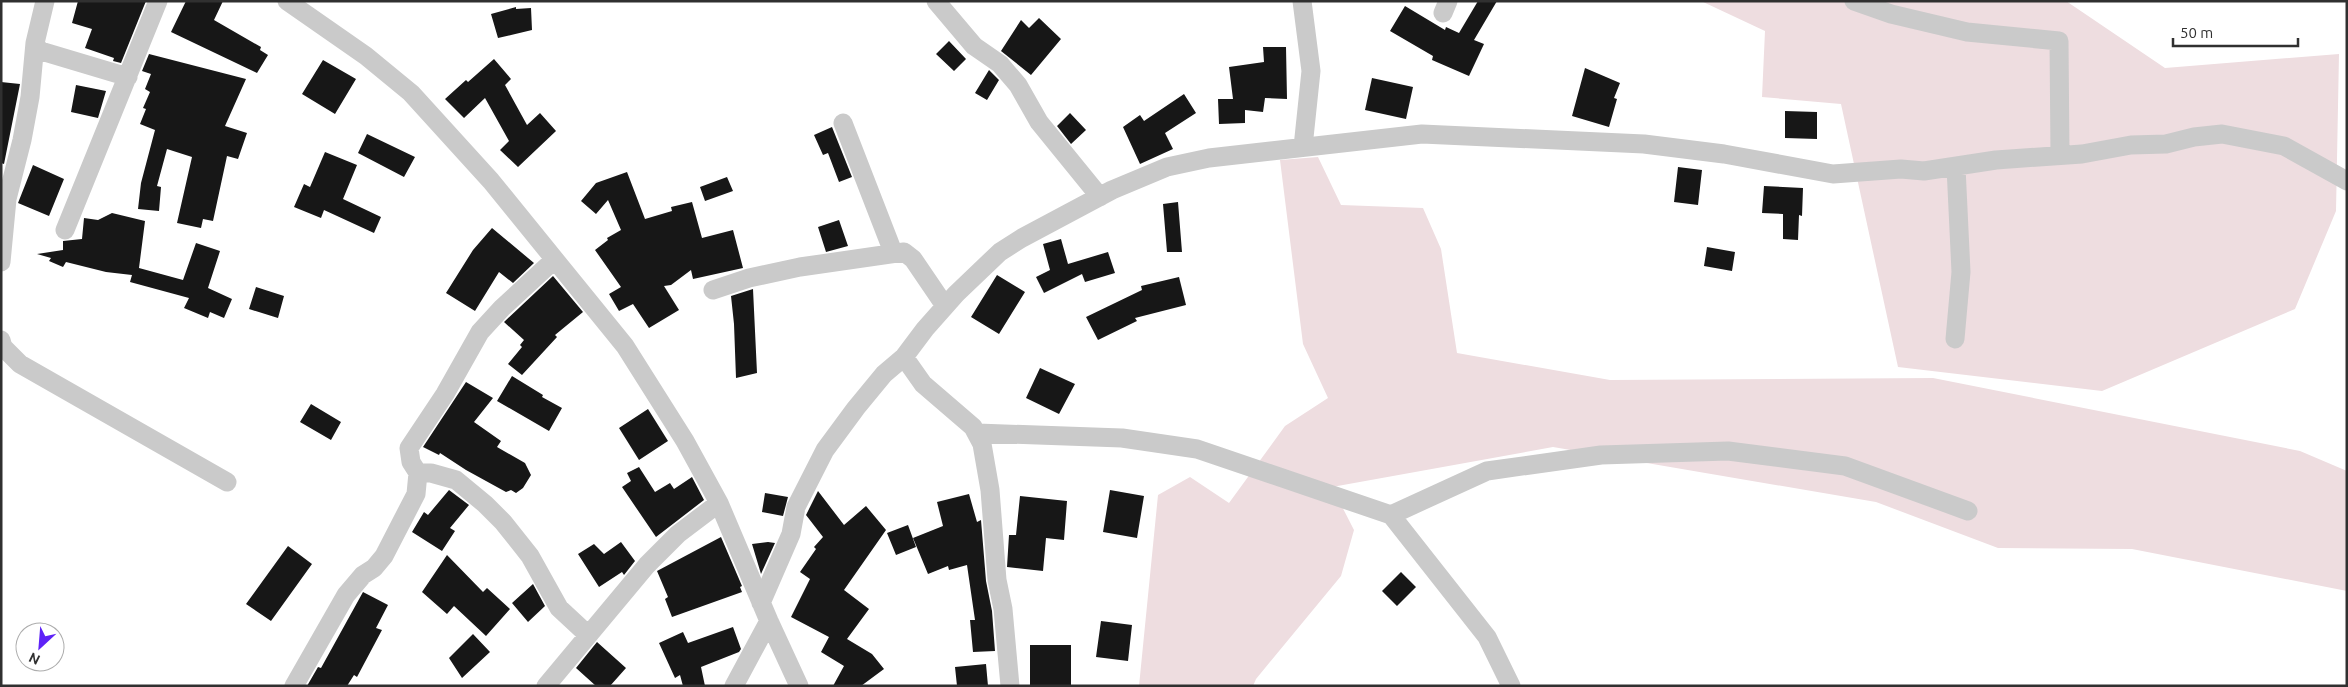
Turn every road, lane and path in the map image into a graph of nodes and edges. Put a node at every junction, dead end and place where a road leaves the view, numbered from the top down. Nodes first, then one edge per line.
1 (45, 1) edge
2 (158, 1) edge
3 (287, 1) edge
4 (936, 1) edge
5 (1302, 1) edge
6 (1854, 1) edge
7 (36, 47) junction
8 (128, 78) junction
9 (843, 123) dead end
10 (1303, 146) junction
11 (2060, 155) junction
12 (1956, 167) junction
13 (2347, 181) edge
14 (1100, 197) junction
15 (65, 230) dead end
16 (893, 252) junction
17 (554, 260) junction
18 (1, 262) edge
19 (713, 290) dead end
20 (945, 306) junction
21 (1956, 339) dead end
22 (1, 340) edge
23 (904, 357) junction
24 (977, 433) junction
25 (418, 473) junction
26 (227, 482) dead end
27 (719, 504) junction
28 (1968, 512) dead end
29 (1391, 515) junction
30 (761, 604) junction
31 (769, 622) junction
32 (587, 634) junction
33 (294, 686) edge
34 (546, 686) edge
35 (734, 686) edge
36 (799, 686) edge
37 (1010, 686) edge
38 (1511, 686) edge

1 - 7 street
2 - 8 street
3 - 17 street
4 - 14 street
5 - 10 street
6 - 11 street
7 - 8 street
7 - 18 street
8 - 15 street
9 - 16 street
10 - 12 street
10 - 14 street
11 - 12 street
11 - 13 street
12 - 21 street
14 - 20 street
16 - 19 street
16 - 20 street
17 - 25 street
17 - 27 street
20 - 23 street
22 - 26 street
23 - 24 street
23 - 30 street
24 - 29 street
24 - 37 street
25 - 32 street
25 - 33 street
27 - 30 street
27 - 32 street
28 - 29 street
29 - 38 street
30 - 31 street
31 - 35 street
31 - 36 street
32 - 34 street

